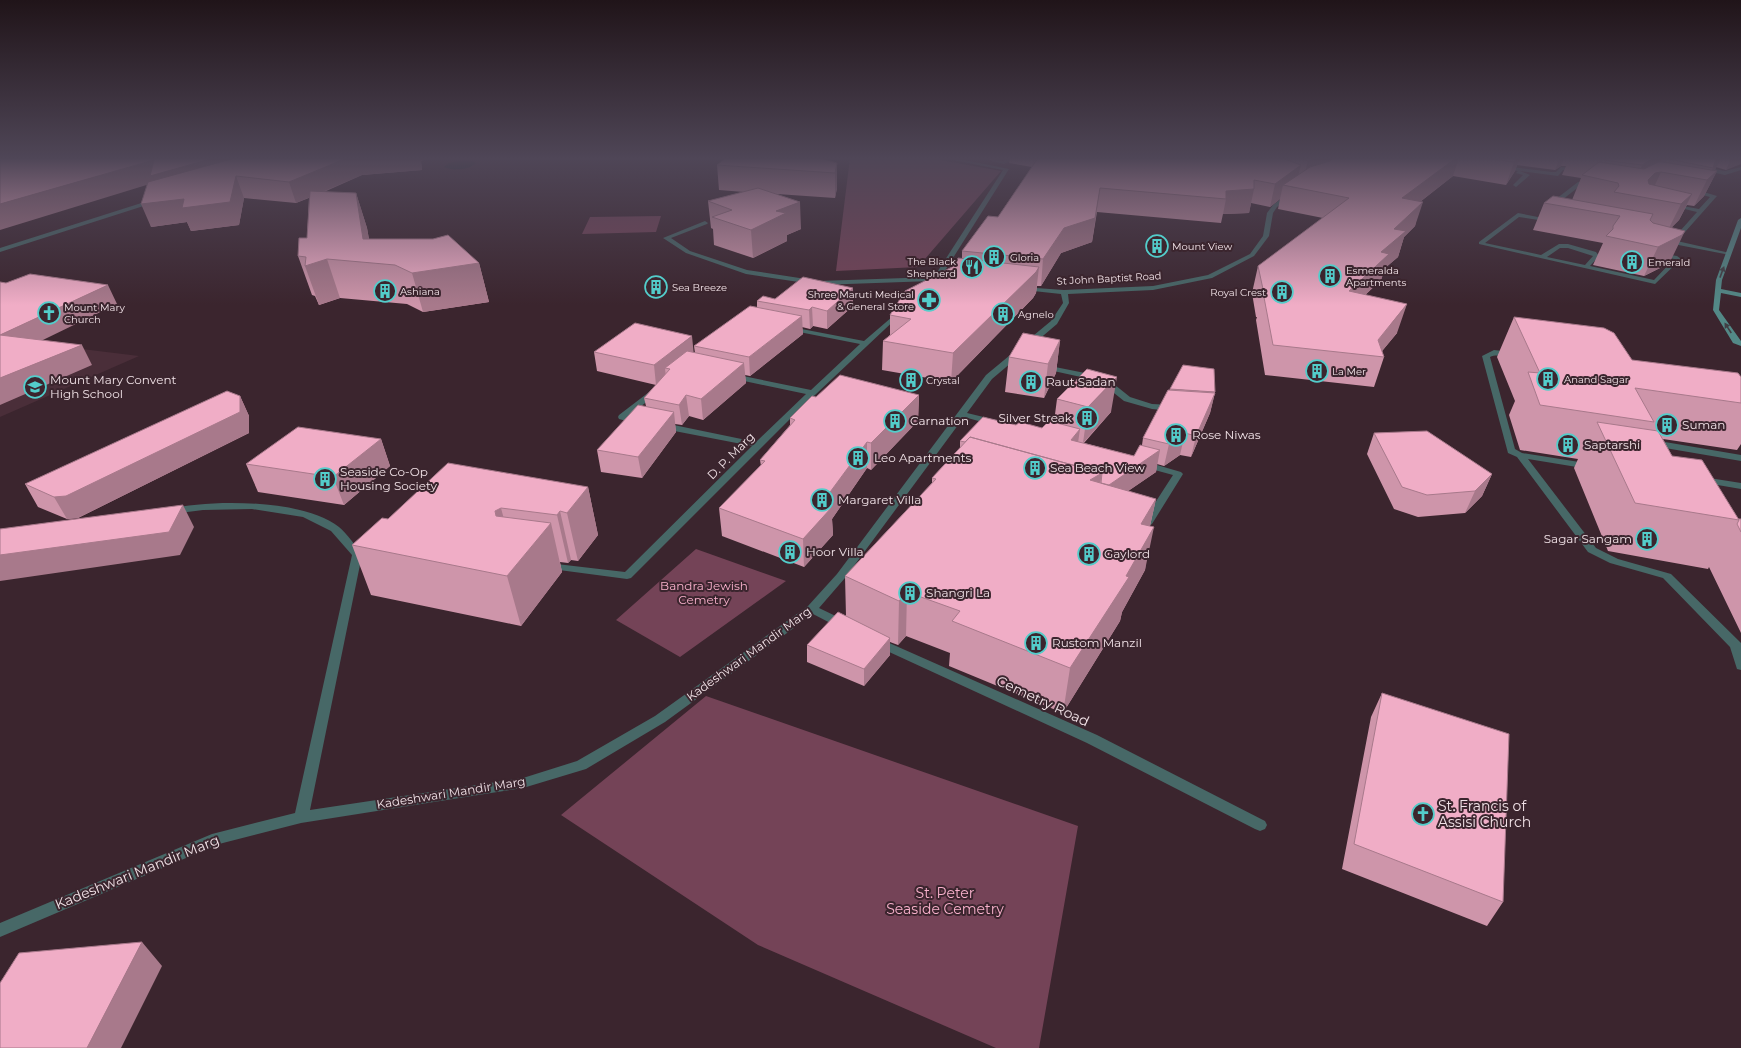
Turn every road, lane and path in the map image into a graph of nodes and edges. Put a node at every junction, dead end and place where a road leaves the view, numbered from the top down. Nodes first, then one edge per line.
1 (136, 207) edge
2 (984, 207) edge
3 (1274, 207) edge
4 (1681, 207) edge
5 (1705, 207) edge
6 (1701, 211) junction
7 (1686, 218) edge
8 (1693, 220) junction
9 (1741, 220) edge
10 (1553, 221) edge
11 (705, 223) dead end
12 (1670, 236) edge
13 (1675, 240) junction
14 (1659, 242) edge
15 (0, 250) edge
16 (1654, 252) edge
17 (1728, 254) junction
18 (1542, 257) junction
19 (1586, 267) junction
20 (942, 279) junction
21 (1017, 287) edge
22 (927, 289) edge
23 (1718, 290) junction
24 (1064, 292) junction
25 (1741, 295) edge
26 (904, 308) edge
27 (782, 326) edge
28 (865, 343) junction
29 (1741, 344) edge
30 (1518, 355) dead end
31 (1034, 364) edge
32 (727, 375) edge
33 (664, 385) edge
34 (813, 393) junction
35 (1182, 408) edge
36 (962, 414) junction
37 (644, 422) edge
38 (999, 424) edge
39 (659, 425) edge
40 (758, 445) junction
41 (1643, 446) edge
42 (1520, 455) junction
43 (1741, 458) edge
44 (1134, 461) edge
45 (1602, 468) edge
46 (1694, 479) edge
47 (1741, 486) edge
48 (164, 512) edge
49 (1132, 520) edge
50 (536, 564) edge
51 (812, 609) junction
52 (854, 630) edge
53 (867, 637) edge
54 (1738, 647) edge
55 (1741, 666) edge
56 (301, 817) junction
57 (1260, 825) dead end
58 (0, 930) edge

1 - 15 street
2 - 20 street
3 - 24 street, St John Baptist Road
4 - 6 street
5 - 6 street
6 - 8 street
7 - 8 street
8 - 13 street
9 - 17 main road
10 - 18 street
11 - 20 street
12 - 13 street
13 - 14 street
13 - 17 street
16 - 19 street
23 -> 17 main road
18 - 19 street
18 - 19 street
20 - 22 street
21 - 24 street, St John Baptist Road
23 - 25 main road
29 -> 23 main road
24 - 36 street, Kadeshwari Mandir Marg
26 - 28 street, D. P. Marg
27 - 28 street
28 - 34 street, D. P. Marg
30 - 42 street
31 - 35 street
32 - 34 street
33 - 37 street
34 - 40 street, D. P. Marg
36 - 38 street
36 - 51 street, Kadeshwari Mandir Marg
39 - 40 street
40 - 50 street, D. P. Marg
41 - 43 street
42 - 45 street
42 - 54 street
44 - 49 street
46 - 47 street
48 - 56 street
51 - 52 street
51 - 56 street, Kadeshwari Mandir Marg
53 - 57 street, Cemetry Road
54 - 55 street
56 - 58 street, Kadeshwari Mandir Marg

